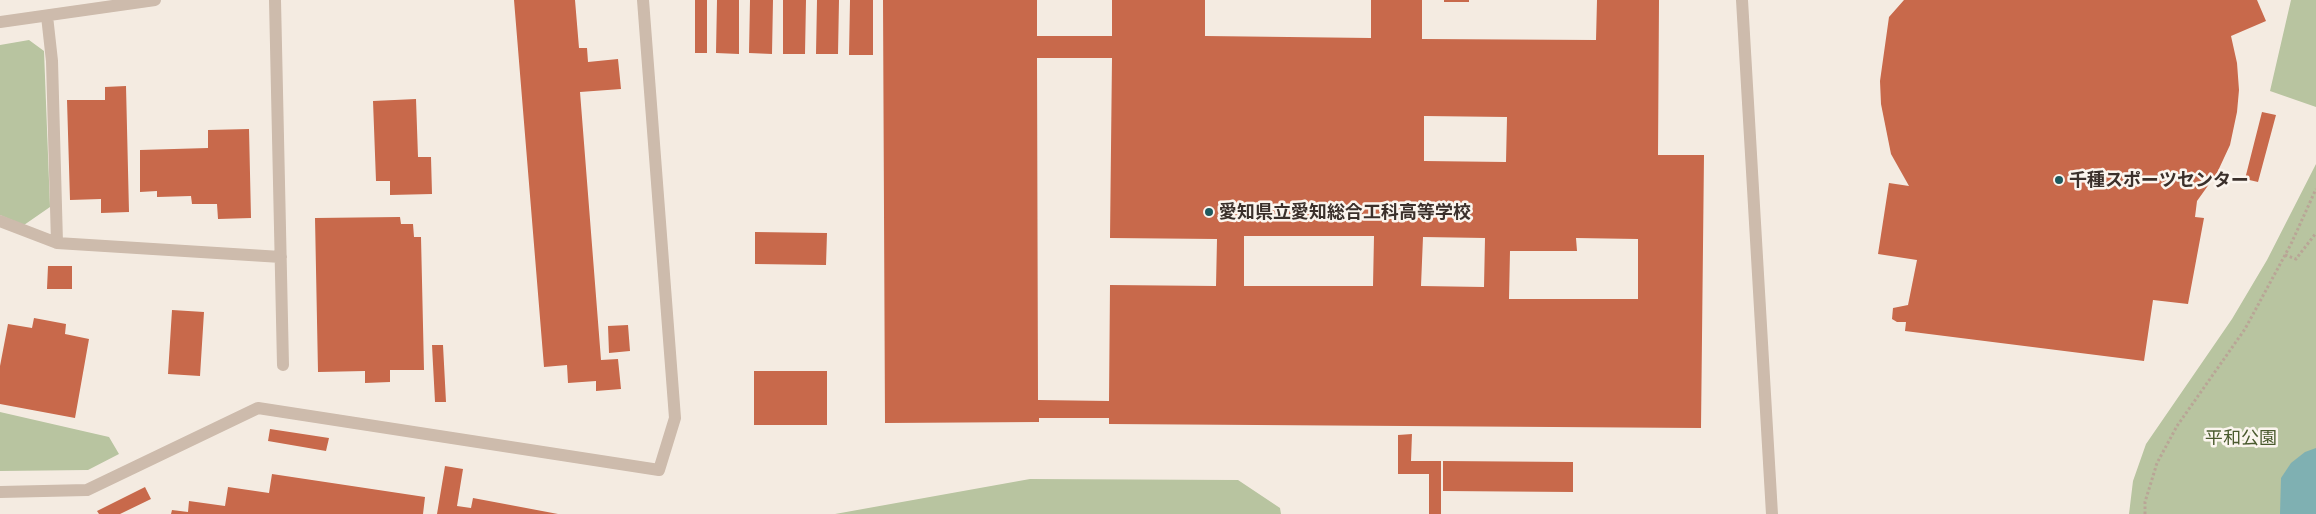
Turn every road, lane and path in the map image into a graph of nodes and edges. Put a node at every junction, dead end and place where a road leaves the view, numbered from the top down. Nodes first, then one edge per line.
1 (155, 0) edge
2 (275, 0) edge
3 (642, 0) edge
4 (1742, 0) edge
5 (47, 16) junction
6 (0, 22) edge
7 (2316, 189) edge
8 (0, 221) edge
9 (2316, 233) edge
10 (56, 243) junction
11 (2285, 255) junction
12 (281, 257) junction
13 (283, 365) dead end
14 (0, 492) edge
15 (1772, 514) edge
16 (2145, 514) edge

1 - 5 street
2 - 12 street
3 - 14 street
4 - 15 street
5 - 6 street
5 - 10 street
7 - 11 path
8 - 10 street
9 - 11 path
10 - 12 street
11 - 16 path
12 - 13 street

